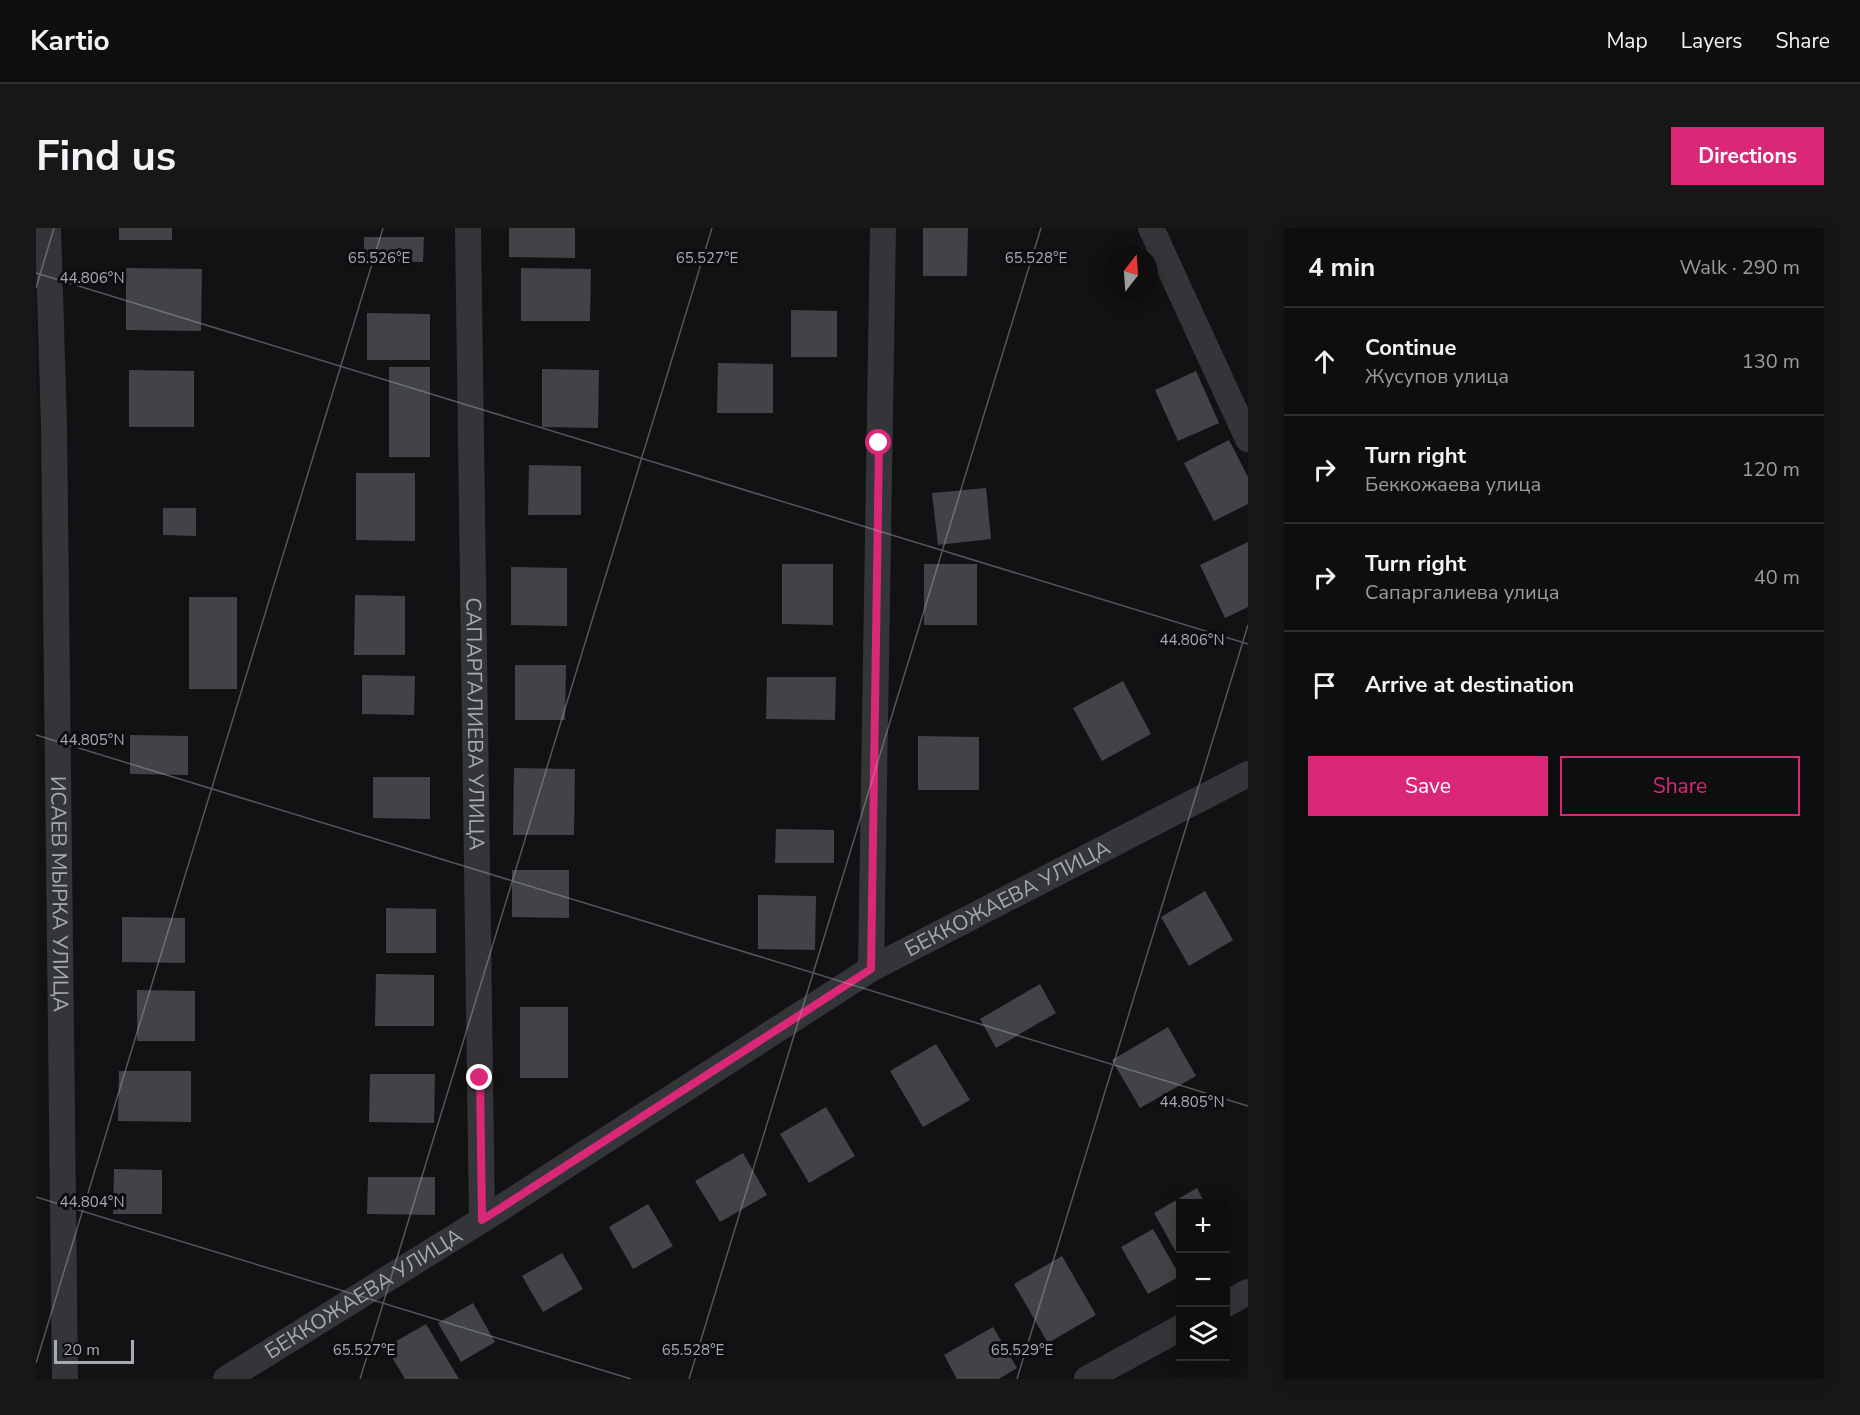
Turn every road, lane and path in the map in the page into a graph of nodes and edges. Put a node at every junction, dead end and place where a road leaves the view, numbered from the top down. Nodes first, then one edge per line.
1 (48, 228) edge
2 (468, 228) edge
3 (883, 228) edge
4 (1151, 228) edge
5 (1248, 439) edge
6 (47, 740) edge
7 (1248, 774) edge
8 (871, 969) junction
9 (482, 1220) junction
10 (1248, 1292) edge
11 (1230, 1302) edge
12 (1176, 1330) edge
13 (65, 1379) edge
14 (226, 1379) edge
15 (1087, 1379) edge

1 - 6 street, ИСАЕВ МЫРКА УЛИЦА
2 - 9 street, САПАРГАЛИЕВА УЛИЦА
3 - 8 street
4 - 5 street
6 - 13 street, ИСАЕВ МЫРКА УЛИЦА
7 - 8 street, БЕККОЖАЕВА УЛИЦА
8 - 9 street, БЕККОЖАЕВА УЛИЦА
9 - 14 street, БЕККОЖАЕВА УЛИЦА
10 - 11 street
12 - 15 street

